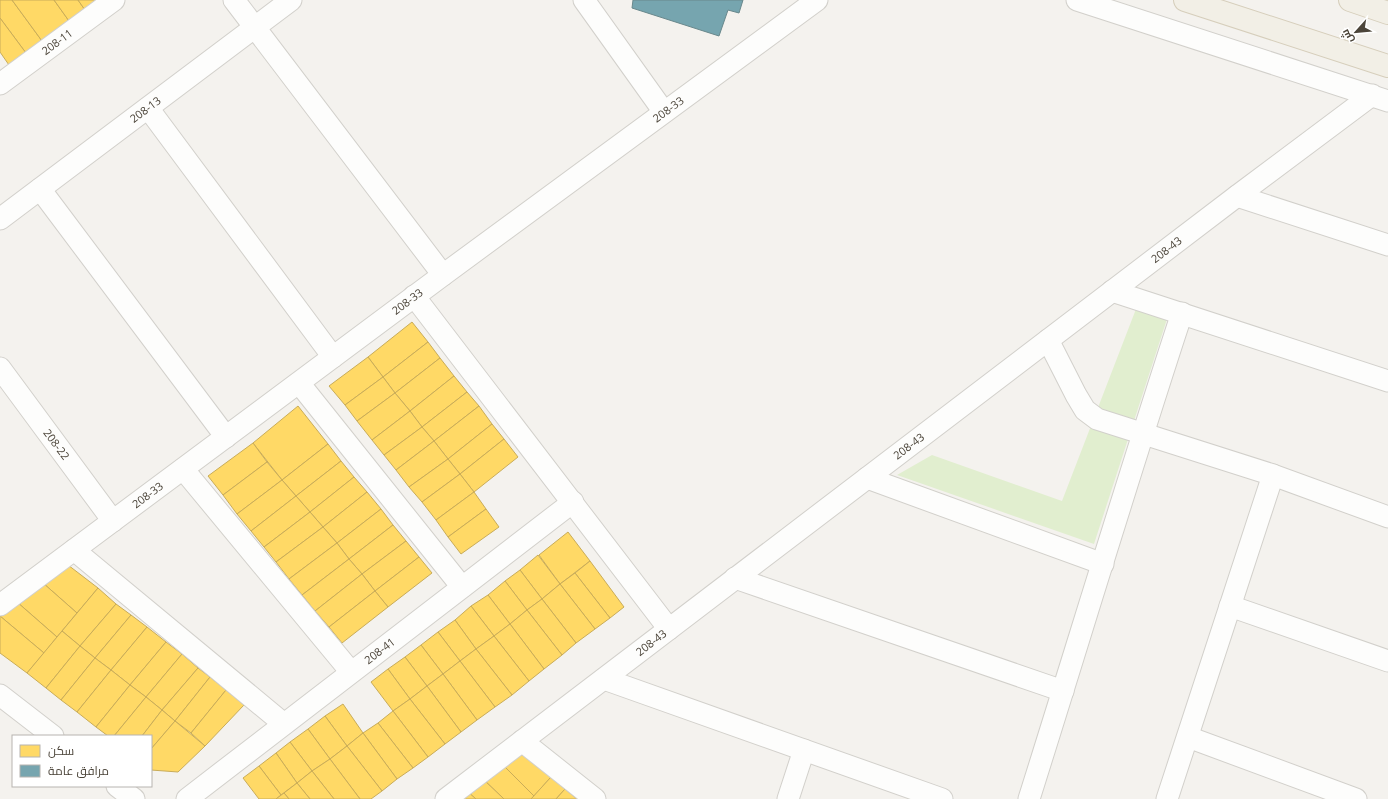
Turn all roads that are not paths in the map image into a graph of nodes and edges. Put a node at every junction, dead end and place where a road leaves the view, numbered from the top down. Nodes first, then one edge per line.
1 (114, 0) edge
2 (234, 0) edge
3 (291, 0) edge
4 (584, 0) edge
5 (817, 0) edge
6 (1077, 0) edge
7 (1185, 0) edge
8 (1350, 0) edge
9 (1388, 13) edge
10 (255, 27) junction
11 (1388, 66) edge
12 (0, 84) edge
13 (1380, 98) edge
14 (148, 108) junction
15 (664, 112) junction
16 (40, 189) junction
17 (1237, 196) junction
18 (0, 219) edge
19 (1388, 245) edge
20 (443, 275) junction
21 (1112, 291) junction
22 (414, 296) junction
23 (1182, 313) junction
24 (1048, 340) junction
25 (333, 357) junction
26 (0, 368) edge
27 (1388, 380) edge
28 (299, 382) junction
29 (1142, 434) junction
30 (226, 437) junction
31 (183, 469) junction
32 (1273, 475) junction
33 (867, 478) junction
34 (572, 502) junction
35 (1388, 517) edge
36 (113, 521) junction
37 (74, 550) junction
38 (1103, 564) junction
39 (735, 578) junction
40 (462, 587) junction
41 (2, 600) edge
42 (1230, 606) junction
43 (669, 629) junction
44 (1388, 661) edge
45 (351, 672) junction
46 (604, 679) junction
47 (1063, 691) junction
48 (0, 695) edge
49 (284, 724) junction
50 (52, 735) edge
51 (1188, 737) junction
52 (522, 741) junction
53 (804, 750) junction
54 (118, 787) edge
55 (935, 798) edge
56 (134, 799) edge
57 (187, 799) edge
58 (446, 799) edge
59 (594, 799) edge
60 (788, 799) edge
61 (1029, 799) edge
62 (1167, 799) edge
63 (1356, 799) edge

1 - 12 street, 208-11
2 - 10 street
3 - 10 street, 208-13
4 - 15 street
5 - 15 street, 208-33
6 - 13 street
7 - 11 main road
8 - 9 main road
10 - 14 street, 208-13
10 - 20 street
13 - 17 street, 208-43
14 - 16 street, 208-13
14 - 25 street
15 - 20 street, 208-33
16 - 18 street, 208-13
16 - 30 street
17 - 19 street
17 - 21 street, 208-43
20 - 22 street, 208-33
21 - 23 street
21 - 24 street, 208-43
22 - 25 street, 208-33
22 - 34 street
23 - 27 street
23 - 29 street
24 - 29 street
24 - 33 street, 208-43
25 - 28 street, 208-33
26 - 36 street, 208-22
28 - 30 street, 208-33
28 - 40 street
29 - 32 street
29 - 38 street
30 - 31 street, 208-33
31 - 36 street, 208-33
31 - 45 street
32 - 35 street
32 - 42 street
33 - 38 street
33 - 39 street, 208-43
34 - 40 street, 208-41
34 - 43 street
36 - 37 street, 208-33
37 - 41 street, 208-33
37 - 49 street
38 - 47 street
39 - 43 street, 208-43
39 - 47 street
40 - 45 street, 208-41
42 - 44 street
42 - 51 street
43 - 46 street, 208-43
45 - 49 street, 208-41
46 - 52 street, 208-43
46 - 53 street
47 - 61 street
48 - 50 street
49 - 57 street, 208-41
51 - 62 street
51 - 63 street
52 - 58 street, 208-43
52 - 59 street
53 - 55 street
53 - 60 street
54 - 56 street

